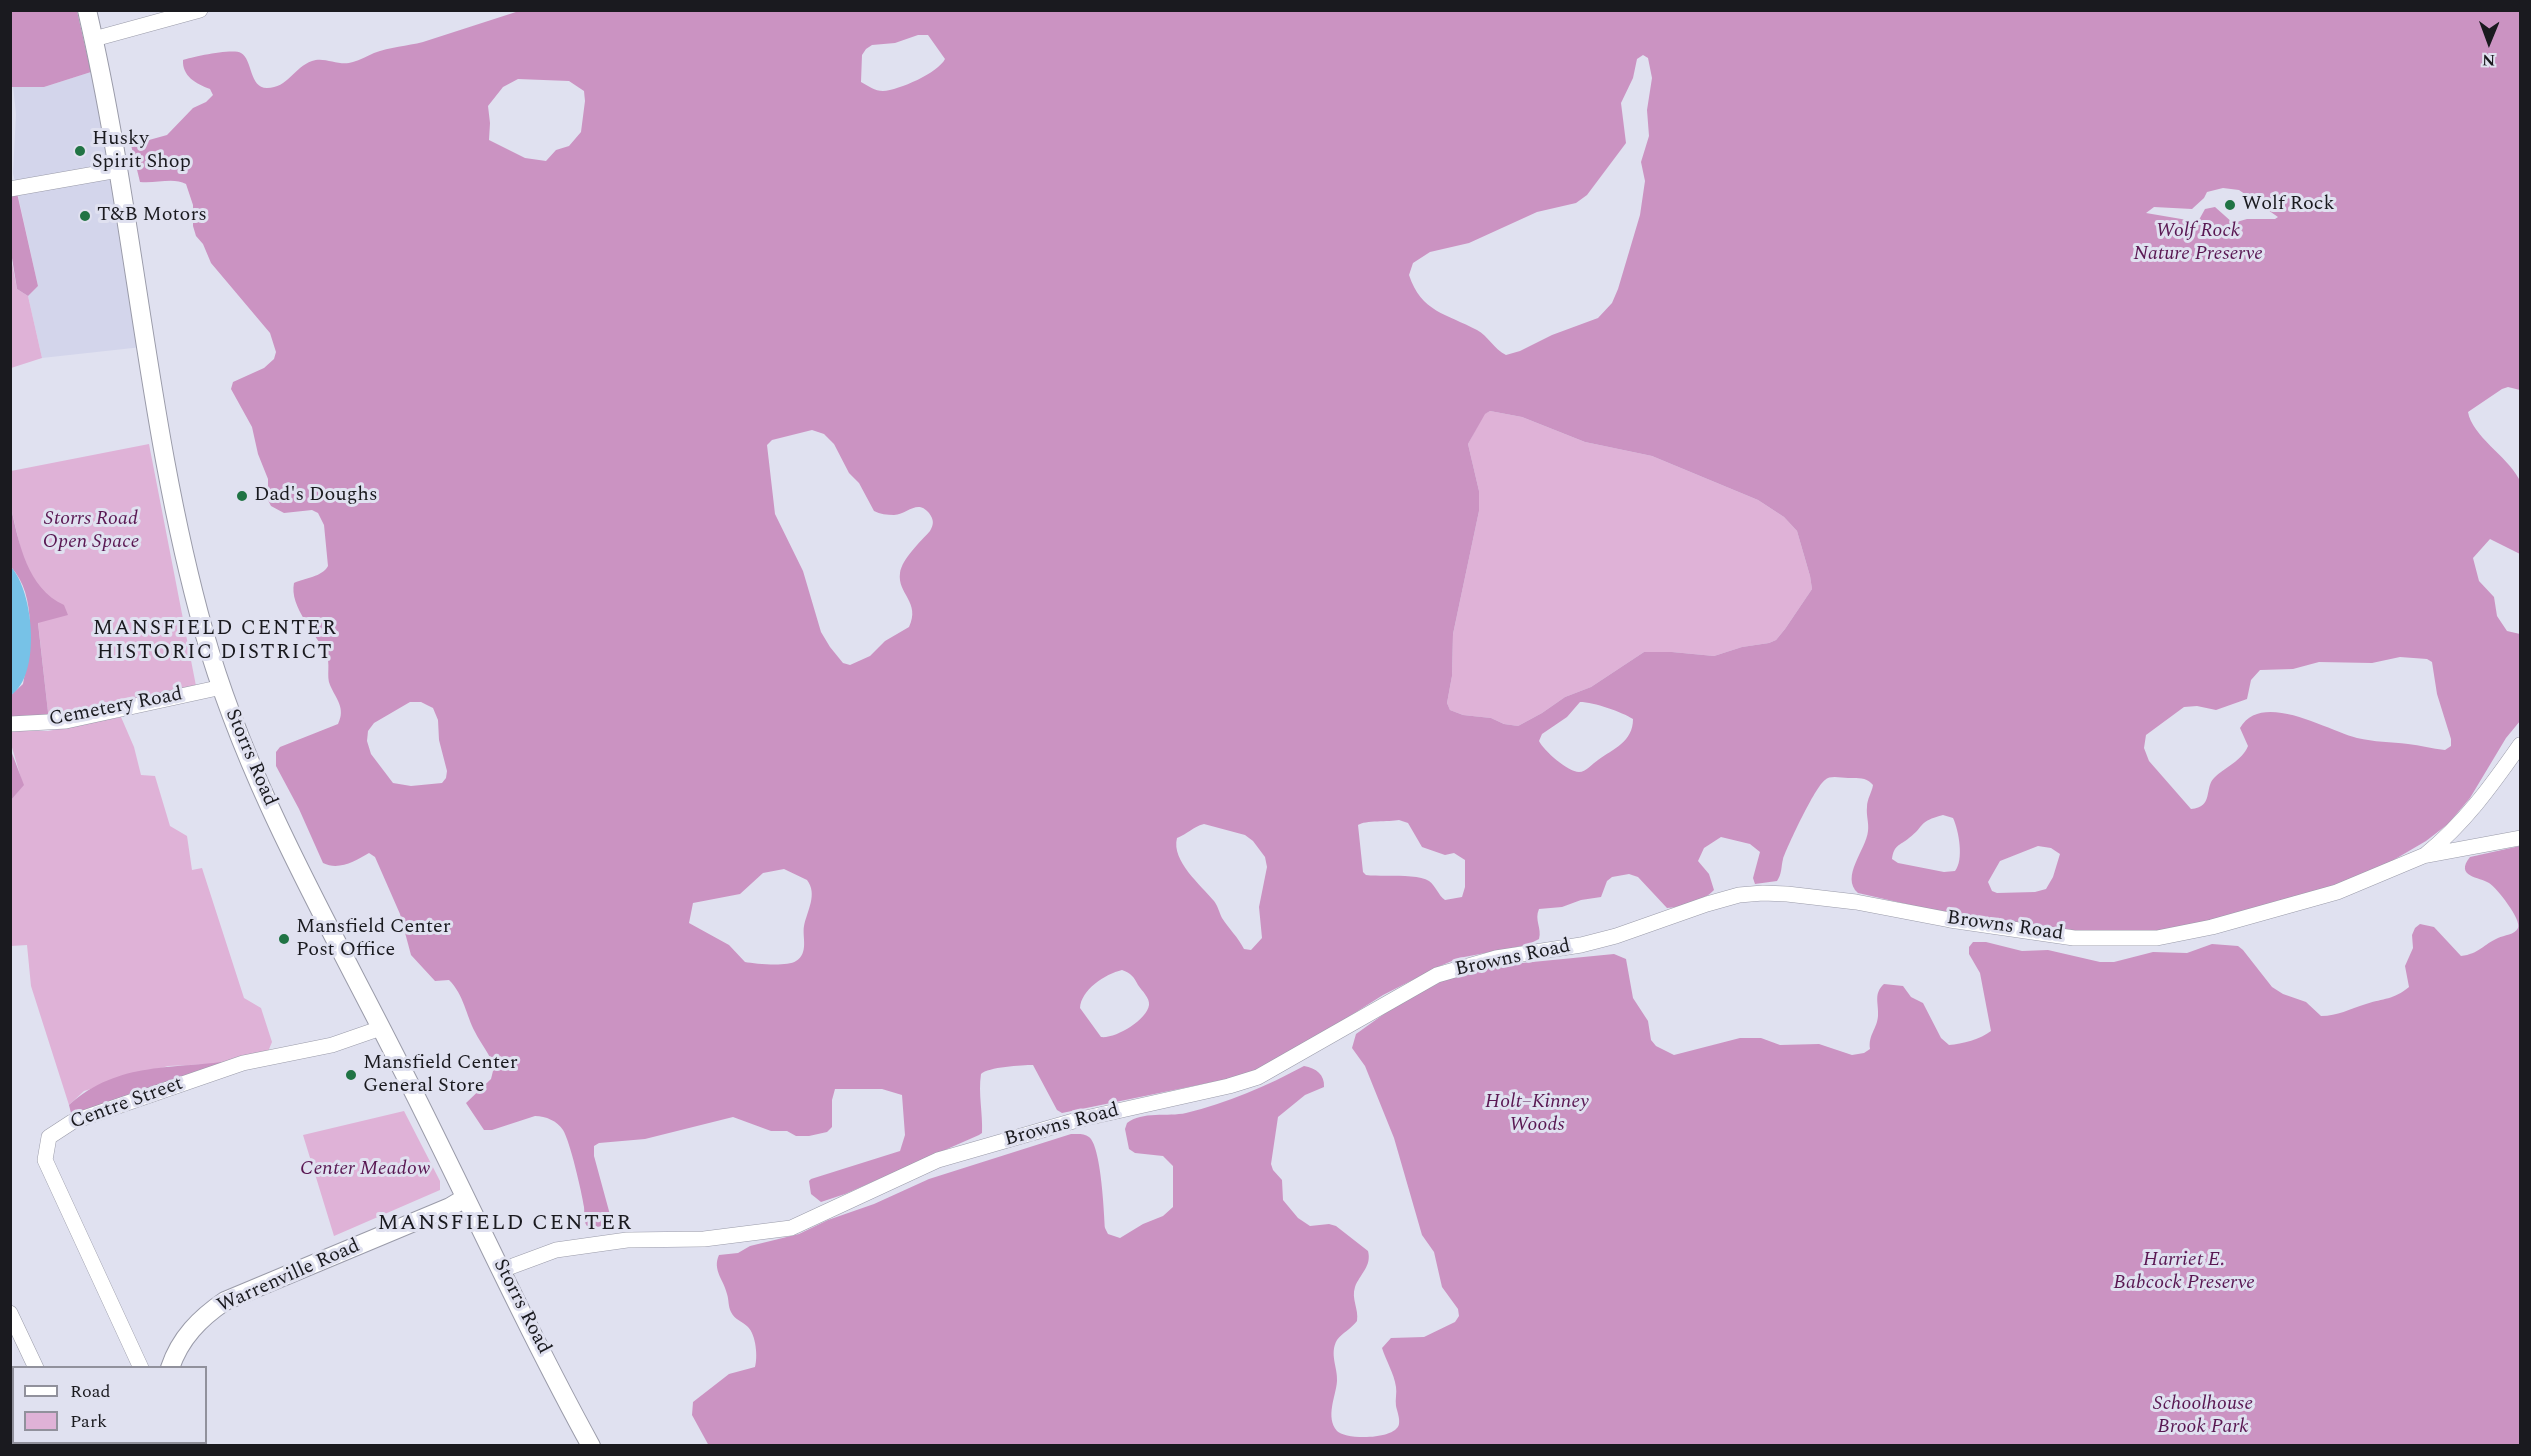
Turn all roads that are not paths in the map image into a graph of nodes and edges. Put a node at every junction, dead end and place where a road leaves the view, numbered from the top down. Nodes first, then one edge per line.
1 (87, 10) edge
2 (200, 10) edge
3 (94, 39) junction
4 (118, 170) junction
5 (10, 189) edge
6 (222, 687) junction
7 (10, 724) edge
8 (2520, 744) edge
9 (2520, 838) edge
10 (2423, 856) junction
11 (381, 1028) junction
12 (465, 1198) junction
13 (502, 1270) junction
14 (10, 1313) edge
15 (35, 1366) edge
16 (140, 1366) edge
17 (171, 1366) edge
18 (591, 1446) edge

1 - 3 main road, Storrs Road
2 - 3 street
3 - 4 main road, Storrs Road
4 - 5 street
4 - 6 main road, Storrs Road
6 - 7 street, Cemetery Road
6 - 11 main road, Storrs Road
8 - 10 street
9 - 10 street, Browns Road
10 - 13 street, Browns Road
11 - 12 main road, Storrs Road
11 - 16 street, Centre Street
12 - 13 main road, Storrs Road
12 - 17 main road, Warrenville Road
13 - 18 main road, Storrs Road
14 - 15 street

